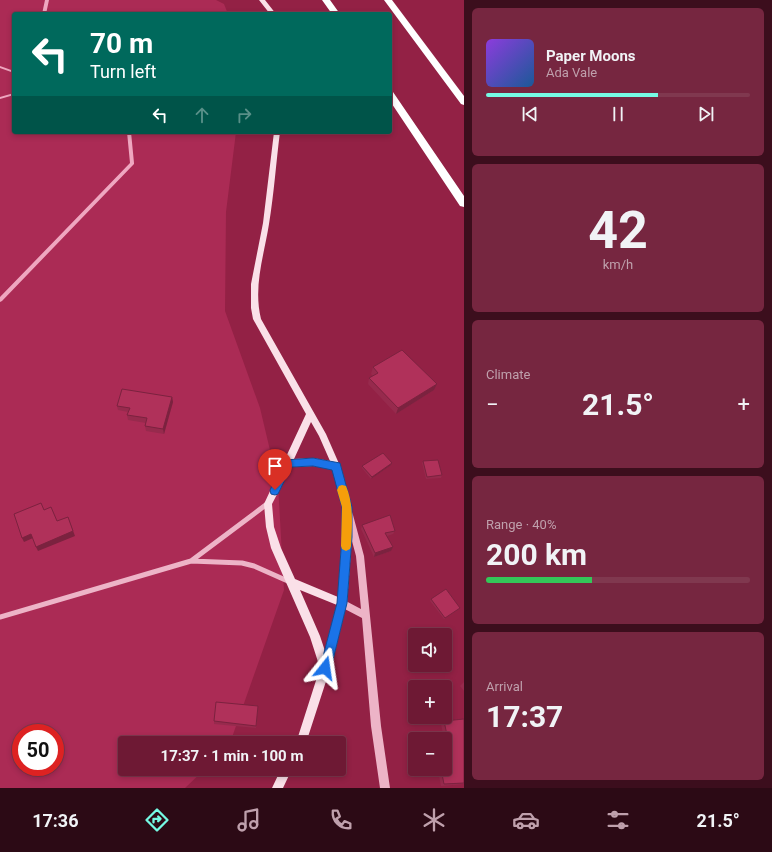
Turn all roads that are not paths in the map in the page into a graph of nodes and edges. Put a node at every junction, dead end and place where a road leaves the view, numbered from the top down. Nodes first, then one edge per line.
1 (262, 0) edge
2 (326, 0) edge
3 (388, 0) edge
4 (271, 12) edge
5 (335, 12) edge
6 (392, 97) edge
7 (464, 102) edge
8 (277, 134) edge
9 (464, 204) edge
10 (311, 413) junction
11 (288, 463) junction
12 (336, 466) junction
13 (268, 504) junction
14 (347, 507) junction
15 (192, 561) junction
16 (290, 582) junction
17 (342, 603) junction
18 (366, 616) junction
19 (0, 617) edge
20 (325, 668) junction
21 (303, 736) edge
22 (283, 776) edge
23 (276, 788) edge
24 (385, 788) edge

1 - 4 main road
2 - 5 highway
3 - 7 highway
6 - 9 highway
8 - 10 main road
10 - 11 main road
10 - 12 main road
11 - 12 main road
11 - 13 main road
12 - 14 main road
13 - 15 street
13 - 16 main road
14 - 17 main road
14 - 18 street
15 - 16 street
15 - 19 street
16 - 17 main road
16 - 20 main road
17 - 18 street
17 - 20 main road
18 - 24 street
20 - 21 main road
22 - 23 main road

